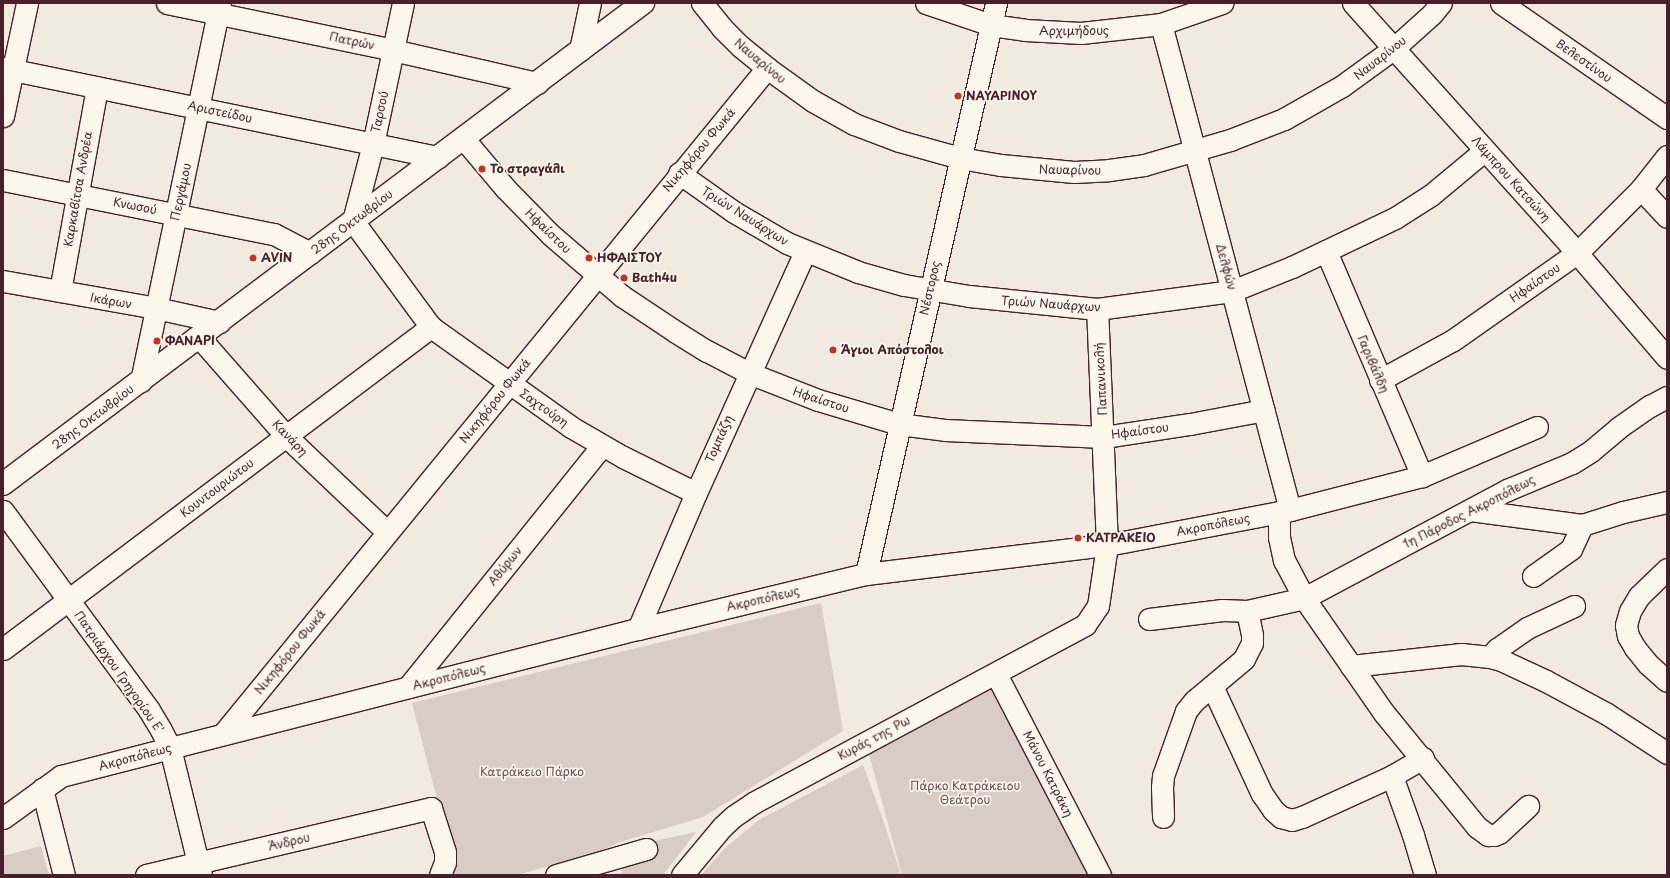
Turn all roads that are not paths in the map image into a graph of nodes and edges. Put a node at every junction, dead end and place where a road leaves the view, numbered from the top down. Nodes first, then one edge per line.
1 (27, 3) edge
2 (167, 3) edge
3 (403, 3) edge
4 (590, 3) edge
5 (643, 3) edge
6 (702, 3) edge
7 (926, 3) edge
8 (996, 3) edge
9 (1222, 3) edge
10 (1353, 3) edge
11 (1441, 3) edge
12 (1501, 3) edge
13 (219, 8) edge
14 (1161, 24) junction
15 (991, 26) junction
16 (1393, 49) junction
17 (393, 50) junction
18 (580, 50) junction
19 (767, 68) junction
20 (8, 69) edge
21 (537, 83) junction
22 (97, 87) junction
23 (198, 108) junction
24 (3, 116) edge
25 (1667, 118) edge
26 (463, 138) junction
27 (373, 144) junction
28 (1195, 150) junction
29 (1485, 150) junction
30 (1667, 156) edge
31 (438, 157) junction
32 (960, 158) junction
33 (679, 173) junction
34 (3, 180) edge
35 (1641, 189) junction
36 (77, 194) junction
37 (176, 214) junction
38 (1667, 217) edge
39 (353, 221) junction
40 (1326, 251) junction
41 (805, 252) junction
42 (310, 253) junction
43 (1577, 253) junction
44 (596, 275) junction
45 (3, 282) edge
46 (930, 289) junction
47 (60, 291) junction
48 (1232, 291) junction
49 (156, 308) junction
50 (1097, 309) junction
51 (219, 322) junction
52 (431, 327) junction
53 (199, 337) junction
54 (1667, 358) edge
55 (749, 373) junction
56 (1380, 380) junction
57 (141, 381) junction
58 (510, 383) junction
59 (1658, 402) edge
60 (1264, 410) junction
61 (899, 424) junction
62 (1537, 427) dead end
63 (286, 436) junction
64 (1104, 437) junction
65 (602, 446) junction
66 (1422, 476) junction
67 (3, 484) edge
68 (696, 493) junction
69 (1667, 502) edge
70 (1470, 510) junction
71 (3, 511) edge
72 (1284, 512) junction
73 (1582, 525) junction
74 (387, 532) junction
75 (1107, 544) junction
76 (1667, 569) edge
77 (866, 574) junction
78 (1533, 576) dead end
79 (1304, 598) junction
80 (69, 599) junction
81 (1574, 606) dead end
82 (1247, 612) junction
83 (1149, 619) dead end
84 (1085, 625) joint
85 (638, 628) junction
86 (3, 649) edge
87 (1490, 657) junction
88 (1351, 666) junction
89 (996, 674) junction
90 (1667, 682) edge
91 (1212, 686) junction
92 (408, 687) junction
93 (223, 734) junction
94 (170, 748) junction
95 (1667, 753) edge
96 (1423, 758) junction
97 (1392, 776) junction
98 (42, 789) junction
99 (1528, 806) dead end
100 (1163, 816) dead end
101 (3, 818) edge
102 (646, 849) dead end
103 (200, 869) edge
104 (64, 875) edge
105 (146, 875) edge
106 (440, 875) edge
107 (556, 875) edge
108 (682, 875) edge
109 (1100, 875) edge
110 (1425, 875) edge

1 - 20 street
2 - 13 street, Πατρών
3 - 17 street, Ταρσού
4 - 18 street
5 - 18 main road, 28ης Οκτωβρίου
6 - 19 street, Ναυαρίνου
7 - 15 street, Αρχιμήδους
8 - 15 street, Νέστορος
9 - 14 street, Αρχιμήδους
10 - 16 street, Λάμπρου Κατσώνη
11 - 16 street, Ναυαρίνου
12 - 25 street, Βελεστίνου
13 - 17 street, Πατρών
13 - 23 street, Περγάμου
14 - 15 street, Αρχιμήδους
14 - 28 street, Δελφών
15 - 32 street, Νέστορος
16 - 28 street, Ναυαρίνου
16 - 29 street, Λάμπρου Κατσώνη
17 - 21 street, Πατρών
17 - 27 street, Ταρσού
18 - 21 main road, 28ης Οκτωβρίου
19 - 32 street, Ναυαρίνου
19 - 33 street, Νικηφόρου Φωκά
20 - 22 street, Αριστείδου
20 - 24 street
21 - 26 main road, 28ης Οκτωβρίου
22 - 23 street, Αριστείδου
22 - 36 street, Καρκαβίτσα Ανδρέα
23 - 27 street, Αριστείδου
23 - 37 street, Περγάμου
26 - 31 main road, 28ης Οκτωβρίου
26 - 44 street, Ηφαίστου
27 - 31 street, Αριστείδου
27 - 39 street, Ταρσού
28 - 32 street, Ναυαρίνου
28 - 48 street, Δελφών
29 - 40 street, Τριών Ναυάρχων
29 - 43 street, Λάμπρου Κατσώνη
30 - 35 street, Ηφαίστου
31 - 39 main road, 28ης Οκτωβρίου
32 - 46 street, Νέστορος
33 - 41 street, Τριών Ναυάρχων
33 - 44 street, Νικηφόρου Φωκά
34 - 36 street, Κνωσού
35 - 38 street
35 - 43 street, Ηφαίστου
36 - 37 street, Κνωσού
36 - 47 street, Καρκαβίτσα Ανδρέα
37 - 42 street, Κνωσού
37 - 49 street, Περγάμου
39 - 42 main road, 28ης Οκτωβρίου
39 - 52 street, Σαχτούρη
40 - 48 street, Τριών Ναυάρχων
40 - 56 street, Γαριβάλδη
41 - 46 street, Τριών Ναυάρχων
41 - 55 street, Τομπάζη
42 - 51 main road, 28ης Οκτωβρίου
43 - 54 street, Λάμπρου Κατσώνη
43 - 56 street, Ηφαίστου
44 - 55 street, Ηφαίστου
44 - 58 street, Νικηφόρου Φωκά
45 - 47 street, Ικάρων
46 - 50 street, Τριών Ναυάρχων
46 - 61 street, Νέστορος
47 - 49 street, Ικάρων
48 - 50 street, Τριών Ναυάρχων
48 - 60 street, Δελφών
49 - 51 street, Ικάρων
49 - 57 street, Περγάμου
50 - 64 street, Παπανικολή
51 - 53 main road, 28ης Οκτωβρίου
52 - 58 street, Σαχτούρη
52 - 63 street, Κουντουριώτου
53 - 57 main road, 28ης Οκτωβρίου
53 - 63 street, Κανάρη
55 - 61 street, Ηφαίστου
55 - 68 street, Τομπάζη
56 - 66 street, Γαριβάλδη
57 - 67 main road, 28ης Οκτωβρίου
58 - 65 street, Σαχτούρη
58 - 74 street, Νικηφόρου Φωκά
59 - 70 street, 1η Πάροδος Ακροπόλεως
60 - 64 street, Ηφαίστου
60 - 72 street, Δελφών
61 - 64 street, Ηφαίστου
61 - 77 street, Νέστορος
62 - 66 street, Ακροπόλεως
63 - 74 street, Κανάρη
63 - 80 street, Κουντουριώτου
64 - 75 street, Παπανικολή
65 - 68 street, Σαχτούρη
65 - 92 street, Αθύρων
66 - 72 street, Ακροπόλεως
68 - 85 street, Τομπάζη
69 - 73 street
70 - 73 street
70 - 79 street, 1η Πάροδος Ακροπόλεως
71 - 80 street, Πατριάρχου Γρηγορίου Ε'
72 - 75 street, Ακροπόλεως
72 - 79 street, Δελφών
73 - 78 street
74 - 93 street, Νικηφόρου Φωκά
75 - 77 street, Ακροπόλεως
75 - 84 street, Παπανικολή
76 - 90 street
77 - 85 street, Ακροπόλεως
79 - 82 street, 1η Πάροδος Ακροπόλεως
79 - 88 street, Δελφών
80 - 86 street, Κουντουριώτου
80 - 94 street, Πατριάρχου Γρηγορίου Ε'
81 - 87 street
82 - 83 street, 1η Πάροδος Ακροπόλεως
82 - 91 street
84 - 89 street, Κυράς της Ρω
85 - 92 street, Ακροπόλεως
87 - 88 street
87 - 95 street
88 - 96 street, Δελφών
89 - 108 street, Κυράς της Ρω
89 - 109 street, Μάνου Κατράκη
91 - 97 street
91 - 100 street
92 - 93 street, Ακροπόλεως
93 - 94 street, Ακροπόλεως
94 - 98 street, Ακροπόλεως
94 - 103 street, Πατριάρχου Γρηγορίου Ε'
96 - 97 street
96 - 99 street, Δελφών
97 - 110 street
98 - 101 street, Ακροπόλεως
98 - 104 street
102 - 107 street
103 - 105 street, Άνδρου
103 - 106 street, Άνδρου

